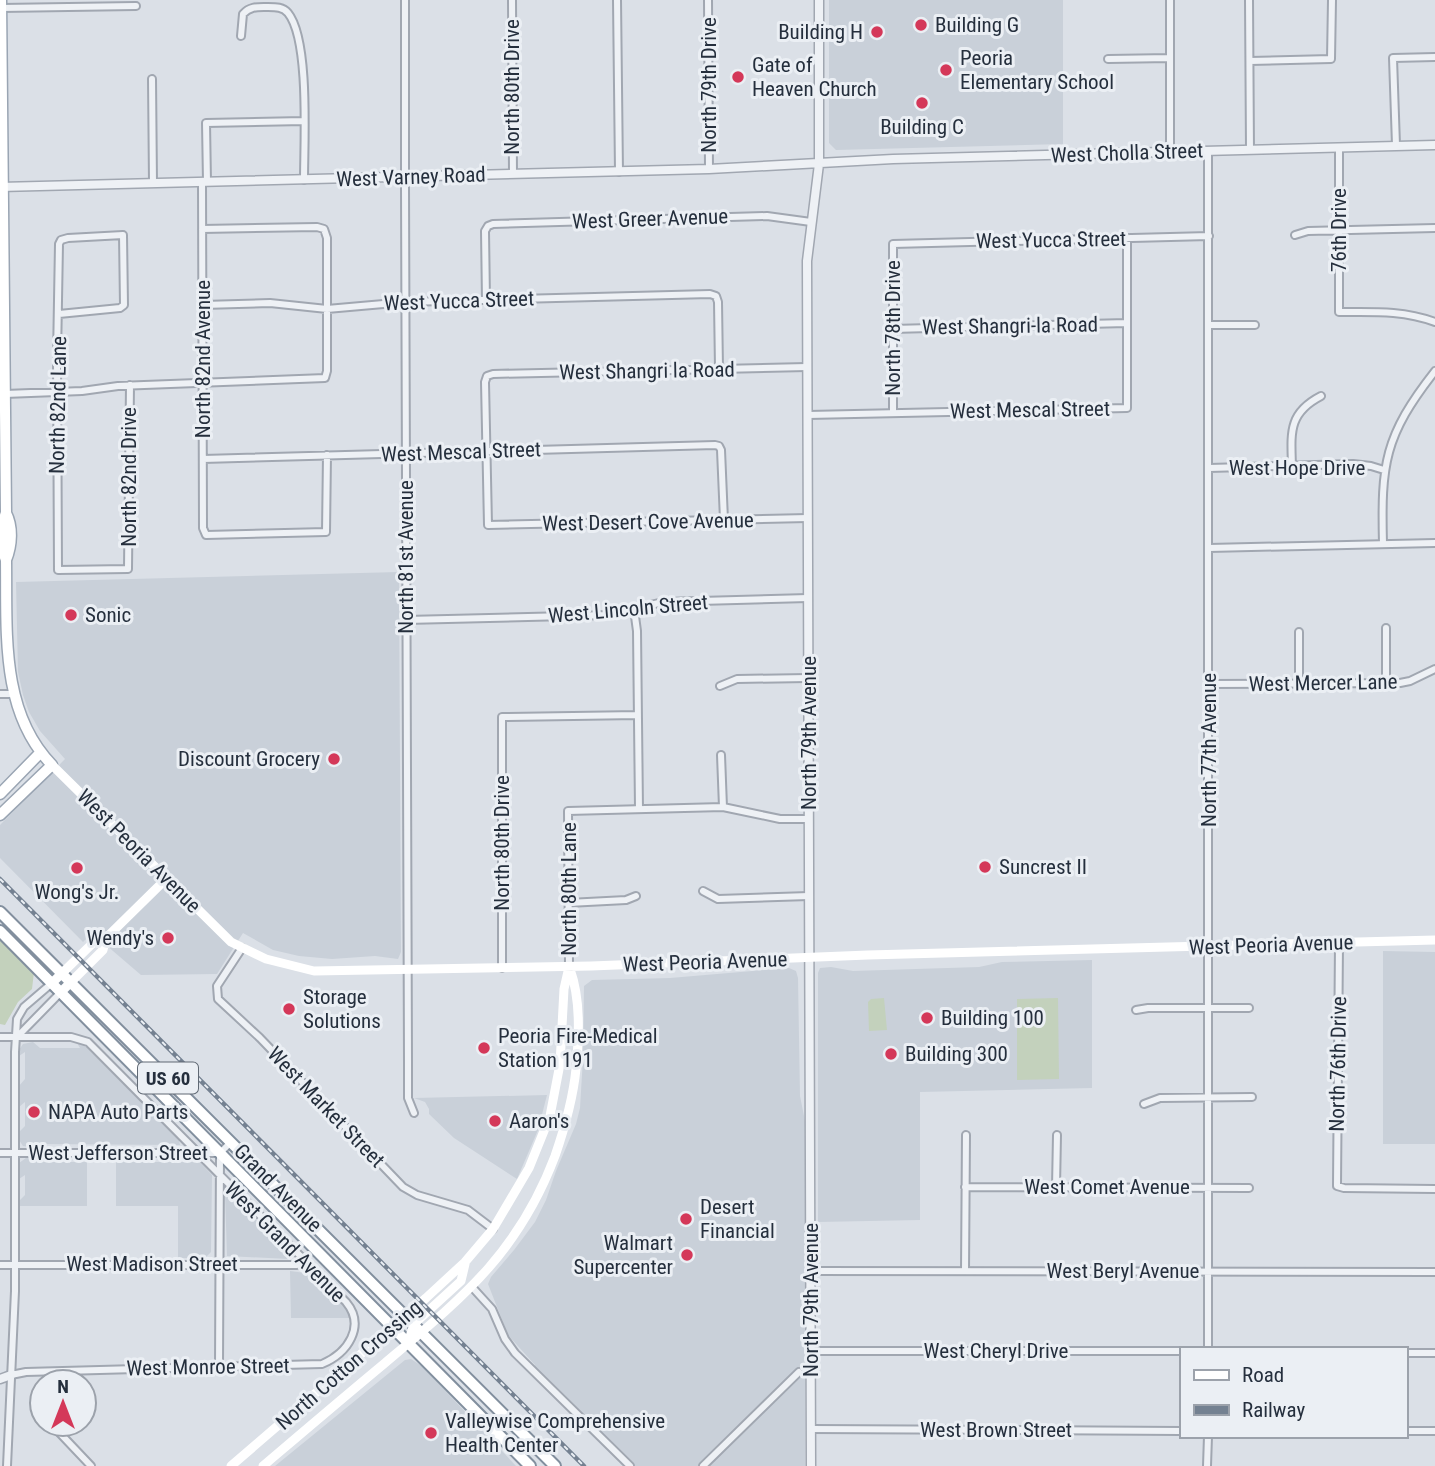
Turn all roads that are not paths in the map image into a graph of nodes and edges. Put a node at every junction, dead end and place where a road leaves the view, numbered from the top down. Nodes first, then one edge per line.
1 (405, 0) edge
2 (512, 0) edge
3 (617, 0) edge
4 (708, 0) edge
5 (819, 0) edge
6 (1170, 0) edge
7 (1249, 0) edge
8 (1332, 0) edge
9 (1, 4) edge
10 (136, 6) dead end
11 (242, 36) dead end
12 (1435, 57) edge
13 (1170, 58) junction
14 (1108, 59) dead end
15 (1250, 61) junction
16 (152, 79) dead end
17 (304, 121) junction
18 (1396, 145) junction
19 (1435, 145) edge
20 (1339, 147) junction
21 (1250, 150) junction
22 (1208, 151) junction
23 (1170, 152) junction
24 (819, 164) junction
25 (709, 169) junction
26 (619, 172) junction
27 (513, 174) junction
28 (405, 177) junction
29 (304, 180) junction
30 (204, 182) junction
31 (153, 183) junction
32 (1, 187) edge
33 (811, 222) junction
34 (1435, 228) edge
35 (202, 229) junction
36 (1339, 230) junction
37 (1295, 235) dead end
38 (1209, 236) junction
39 (1127, 238) junction
40 (893, 244) joint
41 (486, 300) junction
42 (406, 302) junction
43 (202, 305) junction
44 (327, 309) junction
45 (59, 314) junction
46 (1435, 322) edge
47 (1127, 323) junction
48 (1209, 325) junction
49 (1255, 325) dead end
50 (892, 329) junction
51 (807, 367) junction
52 (719, 369) junction
53 (1435, 371) edge
54 (203, 382) junction
55 (130, 385) junction
56 (57, 393) junction
57 (5, 394) junction
58 (1321, 396) dead end
59 (893, 413) junction
60 (808, 415) junction
61 (486, 451) junction
62 (406, 453) junction
63 (327, 456) junction
64 (203, 459) junction
65 (1292, 466) junction
66 (1209, 468) junction
67 (1384, 470) junction
68 (808, 518) junction
69 (724, 520) junction
70 (1435, 543) edge
71 (1383, 544) junction
72 (1209, 548) junction
73 (58, 570) joint
74 (808, 597) junction
75 (3, 608) edge
76 (634, 610) junction
77 (407, 620) junction
78 (1386, 628) dead end
79 (1299, 632) dead end
80 (1435, 669) edge
81 (808, 678) junction
82 (1209, 684) junction
83 (1299, 684) junction
84 (1386, 684) junction
85 (720, 686) dead end
86 (5, 694) edge
87 (638, 715) junction
88 (721, 755) dead end
89 (46, 759) junction
90 (0, 794) edge
91 (723, 807) junction
92 (639, 809) junction
93 (0, 814) edge
94 (809, 819) junction
95 (167, 878) junction
96 (703, 891) dead end
97 (636, 896) dead end
98 (808, 896) junction
99 (568, 902) junction
100 (0, 912) edge
101 (0, 931) edge
102 (106, 938) junction
103 (1435, 940) edge
104 (1339, 943) junction
105 (1209, 947) junction
106 (242, 948) junction
107 (808, 957) junction
108 (569, 967) junction
109 (502, 968) junction
110 (407, 969) junction
111 (63, 973) junction
112 (72, 981) junction
113 (52, 984) junction
114 (61, 992) junction
115 (1209, 1008) junction
116 (1249, 1008) dead end
117 (1136, 1010) dead end
118 (0, 1037) edge
119 (17, 1037) junction
120 (1209, 1097) junction
121 (1252, 1097) dead end
122 (1144, 1104) dead end
123 (414, 1113) dead end
124 (966, 1135) dead end
125 (1057, 1135) dead end
126 (231, 1142) junction
127 (0, 1153) edge
128 (15, 1153) junction
129 (200, 1153) junction
130 (220, 1153) junction
131 (529, 1168) junction
132 (219, 1175) junction
133 (547, 1178) junction
134 (965, 1187) junction
135 (1056, 1187) junction
136 (1208, 1187) junction
137 (1249, 1188) dead end
138 (1435, 1189) edge
139 (493, 1229) junction
140 (303, 1260) junction
141 (219, 1264) junction
142 (0, 1265) edge
143 (15, 1265) junction
144 (811, 1271) junction
145 (964, 1271) junction
146 (1208, 1272) junction
147 (1435, 1272) edge
148 (472, 1287) junction
149 (414, 1324) junction
150 (391, 1327) junction
151 (408, 1344) junction
152 (1208, 1347) edge
153 (811, 1351) junction
154 (1180, 1351) edge
155 (1407, 1353) edge
156 (1435, 1353) edge
157 (322, 1364) joint
158 (219, 1367) junction
159 (799, 1372) dead end
160 (11, 1375) junction
161 (0, 1377) edge
162 (811, 1429) junction
163 (1180, 1430) edge
164 (1407, 1431) edge
165 (1435, 1431) edge
166 (64, 1438) edge
167 (1208, 1438) edge
168 (7, 1466) edge
169 (91, 1466) edge
170 (231, 1466) edge
171 (263, 1466) edge
172 (530, 1466) edge
173 (555, 1466) edge
174 (630, 1466) edge
175 (703, 1466) edge
176 (811, 1466) edge
177 (1208, 1466) edge

1 - 28 street, North 81st Avenue
2 - 27 street, North 80th Drive
3 - 26 street
4 - 25 street, North 79th Drive
5 - 24 street, North 79th Avenue
6 - 13 street
7 - 15 street
8 - 15 street
9 - 10 street
9 - 32 main road
11 - 17 street
12 - 18 street
13 - 14 street
13 - 23 street
15 - 21 street
16 - 31 street
17 - 29 street
17 - 30 street, North 82nd Avenue
18 - 19 street, West Cholla Street
18 - 20 street, West Cholla Street
20 - 21 street, West Cholla Street
20 - 36 street, 76th Drive
21 - 22 street, West Cholla Street
22 - 23 street, West Cholla Street
22 - 38 street, North 77th Avenue
23 - 24 street, West Cholla Street
24 - 25 street, West Varney Road
24 - 33 street, North 79th Avenue
25 - 26 street, West Varney Road
26 - 27 street, West Varney Road
27 - 28 street, West Varney Road
28 - 29 street, West Varney Road
28 - 42 street, North 81st Avenue
29 - 30 street, West Varney Road
30 - 31 street, West Varney Road
30 - 35 street, North 82nd Avenue
31 - 32 street, West Varney Road
32 - 57 main road
33 - 41 street, West Greer Avenue
33 - 51 street, North 79th Avenue
34 - 36 street
35 - 43 street, North 82nd Avenue
35 - 44 street
36 - 37 street
36 - 46 street, 76th Drive
38 - 39 street, West Yucca Street
38 - 48 street, North 77th Avenue
39 - 40 street, West Yucca Street
39 - 47 street
40 - 50 street, North 78th Drive
41 - 42 street, West Yucca Street
41 - 52 street, West Yucca Street
42 - 44 street, West Yucca Street
42 - 62 street, North 81st Avenue
43 - 44 street, West Yucca Street
43 - 54 street, North 82nd Avenue
44 - 54 street
45 - 45 street, North 82nd Lane
45 - 56 street, North 82nd Lane
47 - 50 street, West Shangri-la Road
47 - 59 street, West Mescal Street
48 - 49 street
48 - 66 street, North 77th Avenue
50 - 59 street, North 78th Drive
51 - 52 street, West Shangri la Road
51 - 60 street, North 79th Avenue
52 - 61 street, West Shangri la Road
53 - 67 street
54 - 55 street
54 - 64 street, North 82nd Avenue
55 - 56 street
55 - 73 street, North 82nd Drive
56 - 57 street
56 - 73 street, North 82nd Lane
57 - 75 main road
58 - 65 street
59 - 60 street, West Mescal Street
60 - 68 street, North 79th Avenue
61 - 62 street, West Mescal Street
61 - 69 street, West Mescal Street
61 - 69 street, West Desert Cove Avenue
62 - 63 street, West Mescal Street
62 - 77 street, North 81st Avenue
63 - 64 street, West Mescal Street
63 - 64 street, North 82nd Avenue
65 - 66 street, West Hope Drive
65 - 67 street, West Hope Drive
66 - 72 street, North 77th Avenue
67 - 71 street
68 - 69 street, West Desert Cove Avenue
68 - 74 street, North 79th Avenue
70 - 71 street
71 - 72 street
72 - 82 street, North 77th Avenue
74 - 76 street, West Lincoln Street
74 - 81 street, North 79th Avenue
75 - 86 main road
76 - 77 street, West Lincoln Street
76 - 87 street
77 - 110 street, North 81st Avenue
78 - 84 street
79 - 83 street
80 - 84 street, West Mercer Lane
81 - 85 street
81 - 94 street, North 79th Avenue
82 - 83 street, West Mercer Lane
82 - 105 street, North 77th Avenue
83 - 84 street, West Mercer Lane
86 - 89 main road
87 - 92 street
87 - 109 street, North 80th Drive
88 - 91 street
89 - 90 main road
89 - 93 main road
89 - 95 main road, West Peoria Avenue
91 - 92 street
91 - 94 street
92 - 99 street, North 80th Lane
94 - 98 street, North 79th Avenue
95 - 102 main road
95 - 106 main road, West Peoria Avenue
96 - 98 street
97 - 99 street
98 - 107 street, North 79th Avenue
99 - 108 street, North 80th Lane
100 - 111 highway, Grand Avenue / US 60
101 - 113 highway, Grand Avenue / US 60
102 - 111 main road
102 - 112 main road
103 - 104 main road, West Peoria Avenue
104 - 105 main road, West Peoria Avenue
104 - 138 street, North 76th Drive
105 - 107 main road, West Peoria Avenue
105 - 115 street, North 77th Avenue
106 - 110 main road, West Peoria Avenue
106 - 139 street, West Market Street
107 - 108 main road, West Peoria Avenue
107 - 144 street, North 79th Avenue
108 - 109 main road, West Peoria Avenue
108 - 131 main road, North Cotton Crossing
108 - 133 main road, North Cotton Crossing
109 - 110 main road, West Peoria Avenue
110 - 123 street, North 81st Avenue
111 - 112 highway, Grand Avenue / US 60
111 - 113 main road
112 - 114 main road
112 - 126 highway, Grand Avenue / US 60
113 - 114 highway, Grand Avenue / US 60
113 - 119 street
114 - 119 street
114 - 130 highway, Grand Avenue / US 60
115 - 116 street
115 - 117 street
115 - 120 street, North 77th Avenue
118 - 119 street
119 - 128 street
119 - 129 street
120 - 121 street
120 - 122 street
120 - 136 street, North 77th Avenue
124 - 134 street
125 - 135 street
126 - 130 street, West Jefferson Street
126 - 149 highway, Grand Avenue / US 60
127 - 128 street, West Jefferson Street
128 - 129 street, West Jefferson Street
128 - 143 street
129 - 130 street, West Jefferson Street
129 - 132 street, West Grand Avenue
130 - 132 street
130 - 150 highway, Grand Avenue / US 60
131 - 133 main road
131 - 139 main road, North Cotton Crossing
132 - 140 street, West Grand Avenue
132 - 141 street
133 - 148 main road, North Cotton Crossing
134 - 135 street, West Comet Avenue
134 - 145 street
135 - 136 street, West Comet Avenue
136 - 137 street, West Comet Avenue
136 - 146 street, North 77th Avenue
139 - 149 main road, North Cotton Crossing
140 - 141 street, West Madison Street
140 - 157 street, West Grand Avenue
141 - 143 street, West Madison Street
141 - 158 street
142 - 143 street, West Madison Street
143 - 160 street
144 - 145 street, West Beryl Avenue
144 - 153 street, North 79th Avenue
145 - 146 street, West Beryl Avenue
146 - 147 street, West Beryl Avenue
146 - 152 street, North 77th Avenue
148 - 149 main road, North Cotton Crossing
148 - 174 street
149 - 150 main road, North Cotton Crossing
149 - 151 main road, North Cotton Crossing
149 - 173 highway, Grand Avenue / US 60
150 - 151 highway, Grand Avenue / US 60
150 - 170 main road, North Cotton Crossing
151 - 171 main road, North Cotton Crossing
151 - 172 highway, Grand Avenue / US 60
153 - 154 street, West Cheryl Drive
153 - 162 street, North 79th Avenue
155 - 156 street
157 - 158 street, West Monroe Street
158 - 160 street, West Monroe Street
159 - 175 street
160 - 161 street, West Monroe Street
160 - 168 street
162 - 163 street, West Brown Street
162 - 176 street, North 79th Avenue
164 - 165 street
166 - 169 street
167 - 177 street

